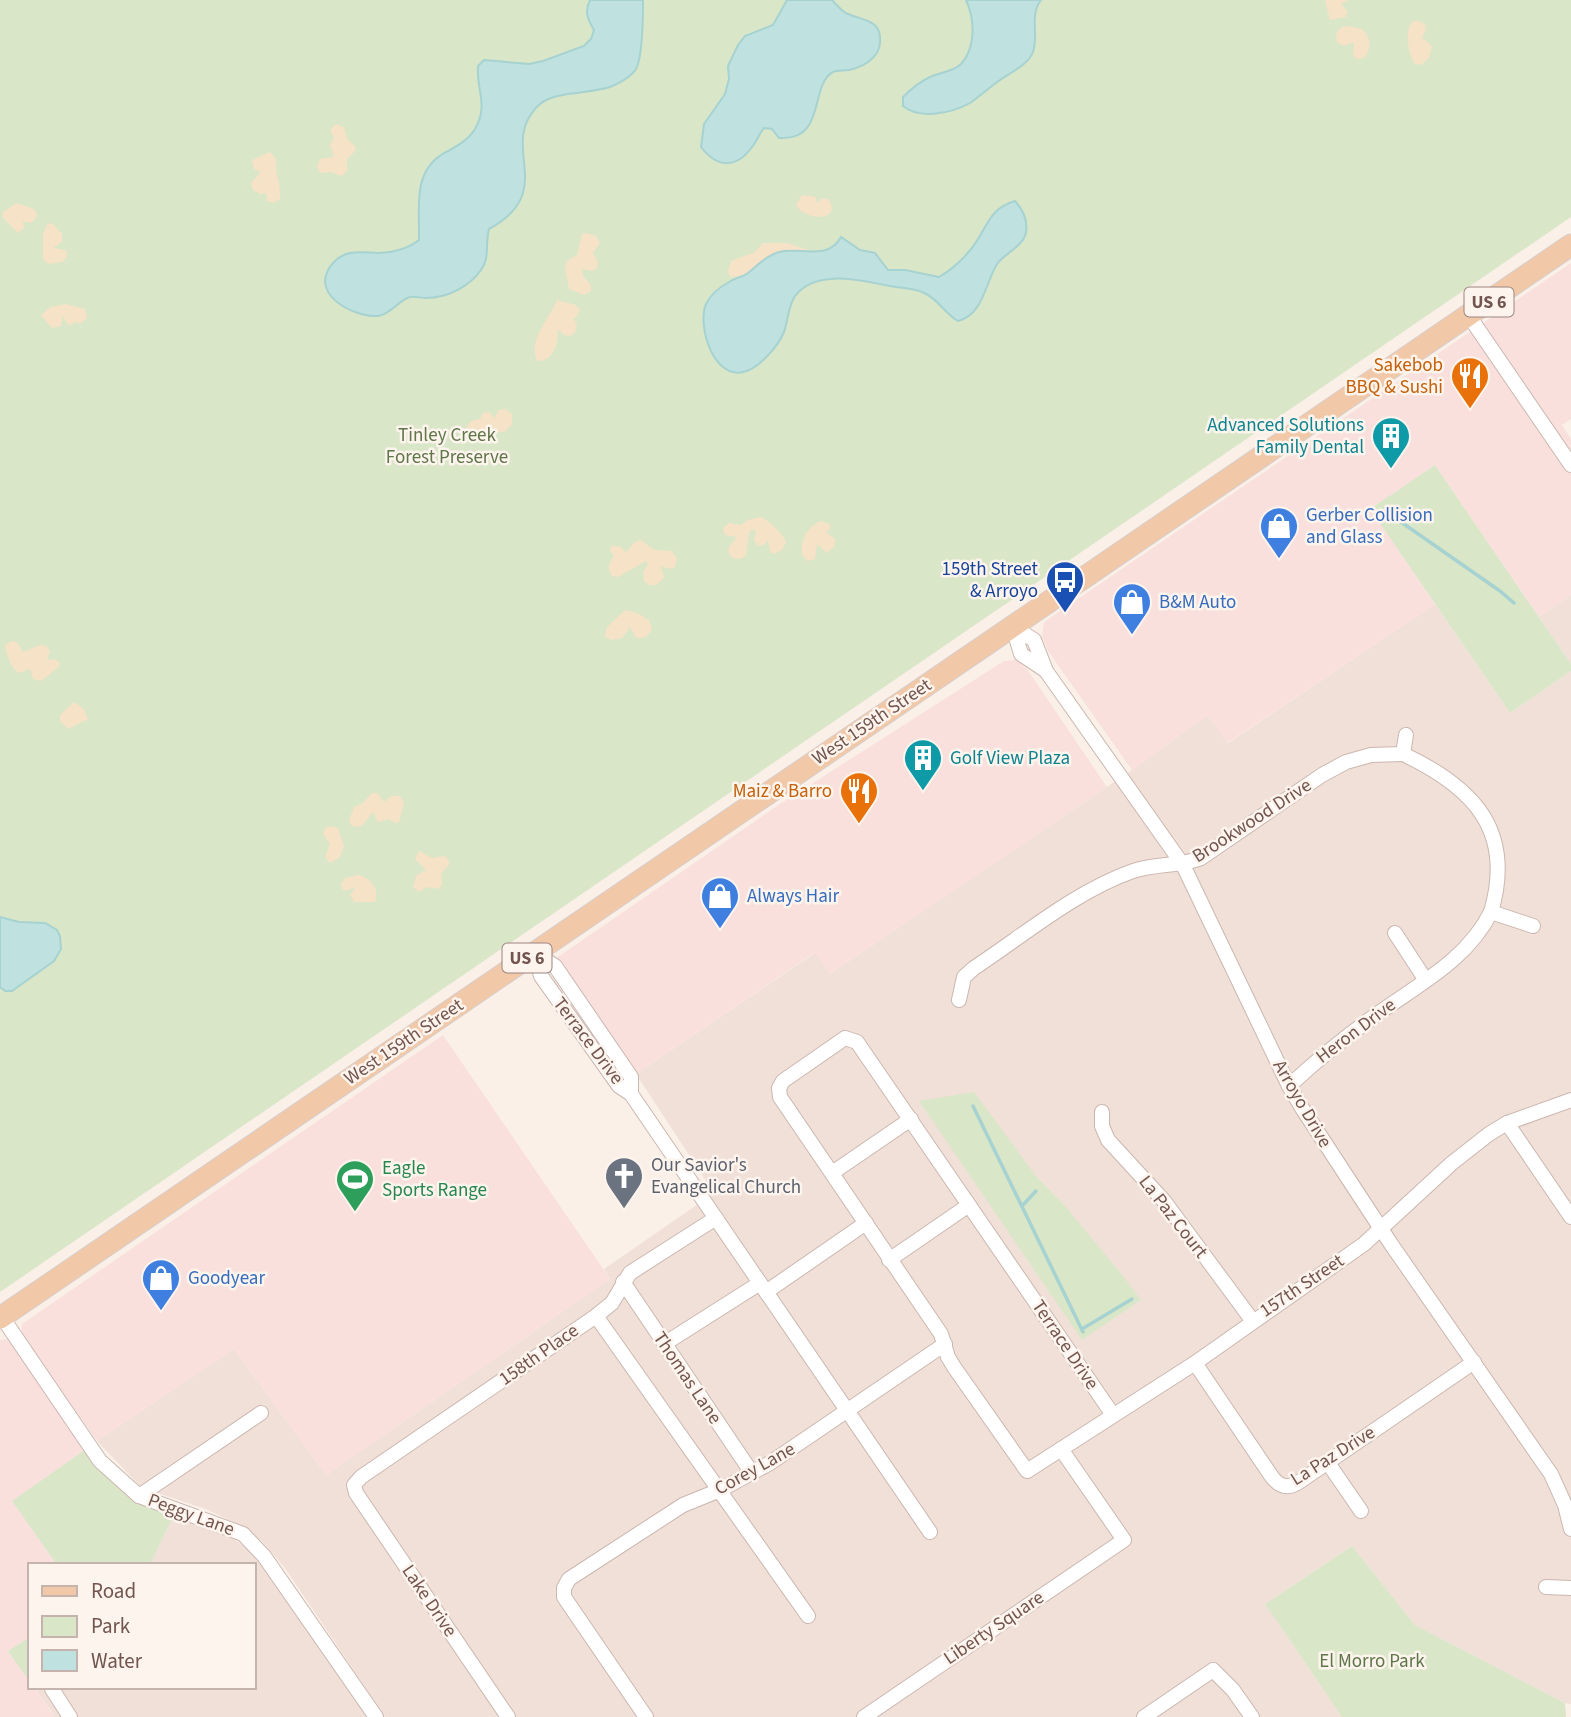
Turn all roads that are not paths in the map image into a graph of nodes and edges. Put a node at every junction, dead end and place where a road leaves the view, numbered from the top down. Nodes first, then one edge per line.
1 (1571, 245) edge
2 (1469, 316) junction
3 (1571, 465) edge
4 (1013, 626) junction
5 (1406, 735) dead end
6 (1403, 754) junction
7 (1183, 865) junction
8 (1491, 912) junction
9 (1533, 926) dead end
10 (1395, 933) dead end
11 (535, 953) junction
12 (1425, 979) junction
13 (959, 1000) dead end
14 (1289, 1086) junction
15 (1571, 1100) edge
16 (1102, 1112) dead end
17 (911, 1119) junction
18 (1507, 1123) junction
19 (832, 1173) junction
20 (969, 1205) junction
21 (1571, 1217) edge
22 (716, 1218) junction
23 (866, 1223) junction
24 (1382, 1230) junction
25 (889, 1260) junction
26 (623, 1282) junction
27 (763, 1287) junction
28 (596, 1316) junction
29 (1, 1317) edge
30 (1252, 1320) junction
31 (945, 1344) junction
32 (664, 1345) junction
33 (1474, 1362) junction
34 (1195, 1363) junction
35 (848, 1411) junction
36 (261, 1413) dead end
37 (1113, 1415) junction
38 (1061, 1449) junction
39 (1328, 1463) junction
40 (1027, 1471) joint
41 (752, 1473) junction
42 (354, 1485) joint
43 (720, 1490) junction
44 (139, 1496) junction
45 (1361, 1511) dead end
46 (1571, 1529) edge
47 (930, 1532) dead end
48 (1546, 1587) dead end
49 (1571, 1588) edge
50 (808, 1616) dead end
51 (52, 1689) dead end
52 (70, 1717) edge
53 (376, 1717) edge
54 (508, 1717) edge
55 (646, 1717) edge
56 (864, 1717) edge
57 (1144, 1717) edge
58 (1252, 1717) edge

1 - 2 main road, West 159th Street / US 6
2 - 3 street
2 - 4 main road, West 159th Street / US 6
4 - 7 street, Arroyo Drive
4 - 11 main road, West 159th Street / US 6
5 - 6 street
6 - 7 street, Brookwood Drive
6 - 8 street, Heron Drive
7 - 13 street, Brookwood Drive
7 - 14 street, Arroyo Drive
8 - 9 street
8 - 12 street, Heron Drive
10 - 12 street
11 - 22 street, Terrace Drive
11 - 29 main road, West 159th Street / US 6
12 - 14 street, Heron Drive
14 - 24 street, Arroyo Drive
15 - 18 street, 157th Street
16 - 30 street, La Paz Court
17 - 19 street
17 - 19 street, Terrace Drive
17 - 20 street, Terrace Drive
18 - 21 street
18 - 24 street, 157th Street
19 - 23 street, Terrace Drive
20 - 25 street
20 - 37 street, Terrace Drive
22 - 26 street, 158th Place
22 - 27 street, Terrace Drive
23 - 25 street, Terrace Drive
23 - 27 street
24 - 30 street, 157th Street
24 - 33 street, Arroyo Drive
25 - 31 street, Terrace Drive
26 - 28 street, 158th Place
26 - 32 street, Thomas Lane
27 - 32 street
27 - 35 street, Terrace Drive
28 - 42 street, 158th Place
28 - 43 street, Thomas Lane
29 - 44 street, Peggy Lane
30 - 34 street, 157th Street
31 - 35 street, Corey Lane
31 - 40 street, Terrace Drive
32 - 41 street, Thomas Lane
33 - 39 street, La Paz Drive
33 - 46 street, Arroyo Drive
34 - 37 street, 157th Street
34 - 39 street, La Paz Drive
35 - 41 street, Corey Lane
35 - 47 street, Terrace Drive
36 - 44 street
37 - 38 street, 157th Street
38 - 40 street, 157th Street
38 - 56 street, Liberty Square
39 - 45 street
41 - 43 street, Corey Lane
42 - 54 street, Lake Drive
43 - 50 street, Thomas Lane
43 - 55 street, Corey Lane
44 - 53 street, Peggy Lane
48 - 49 street
51 - 52 street
57 - 58 street

